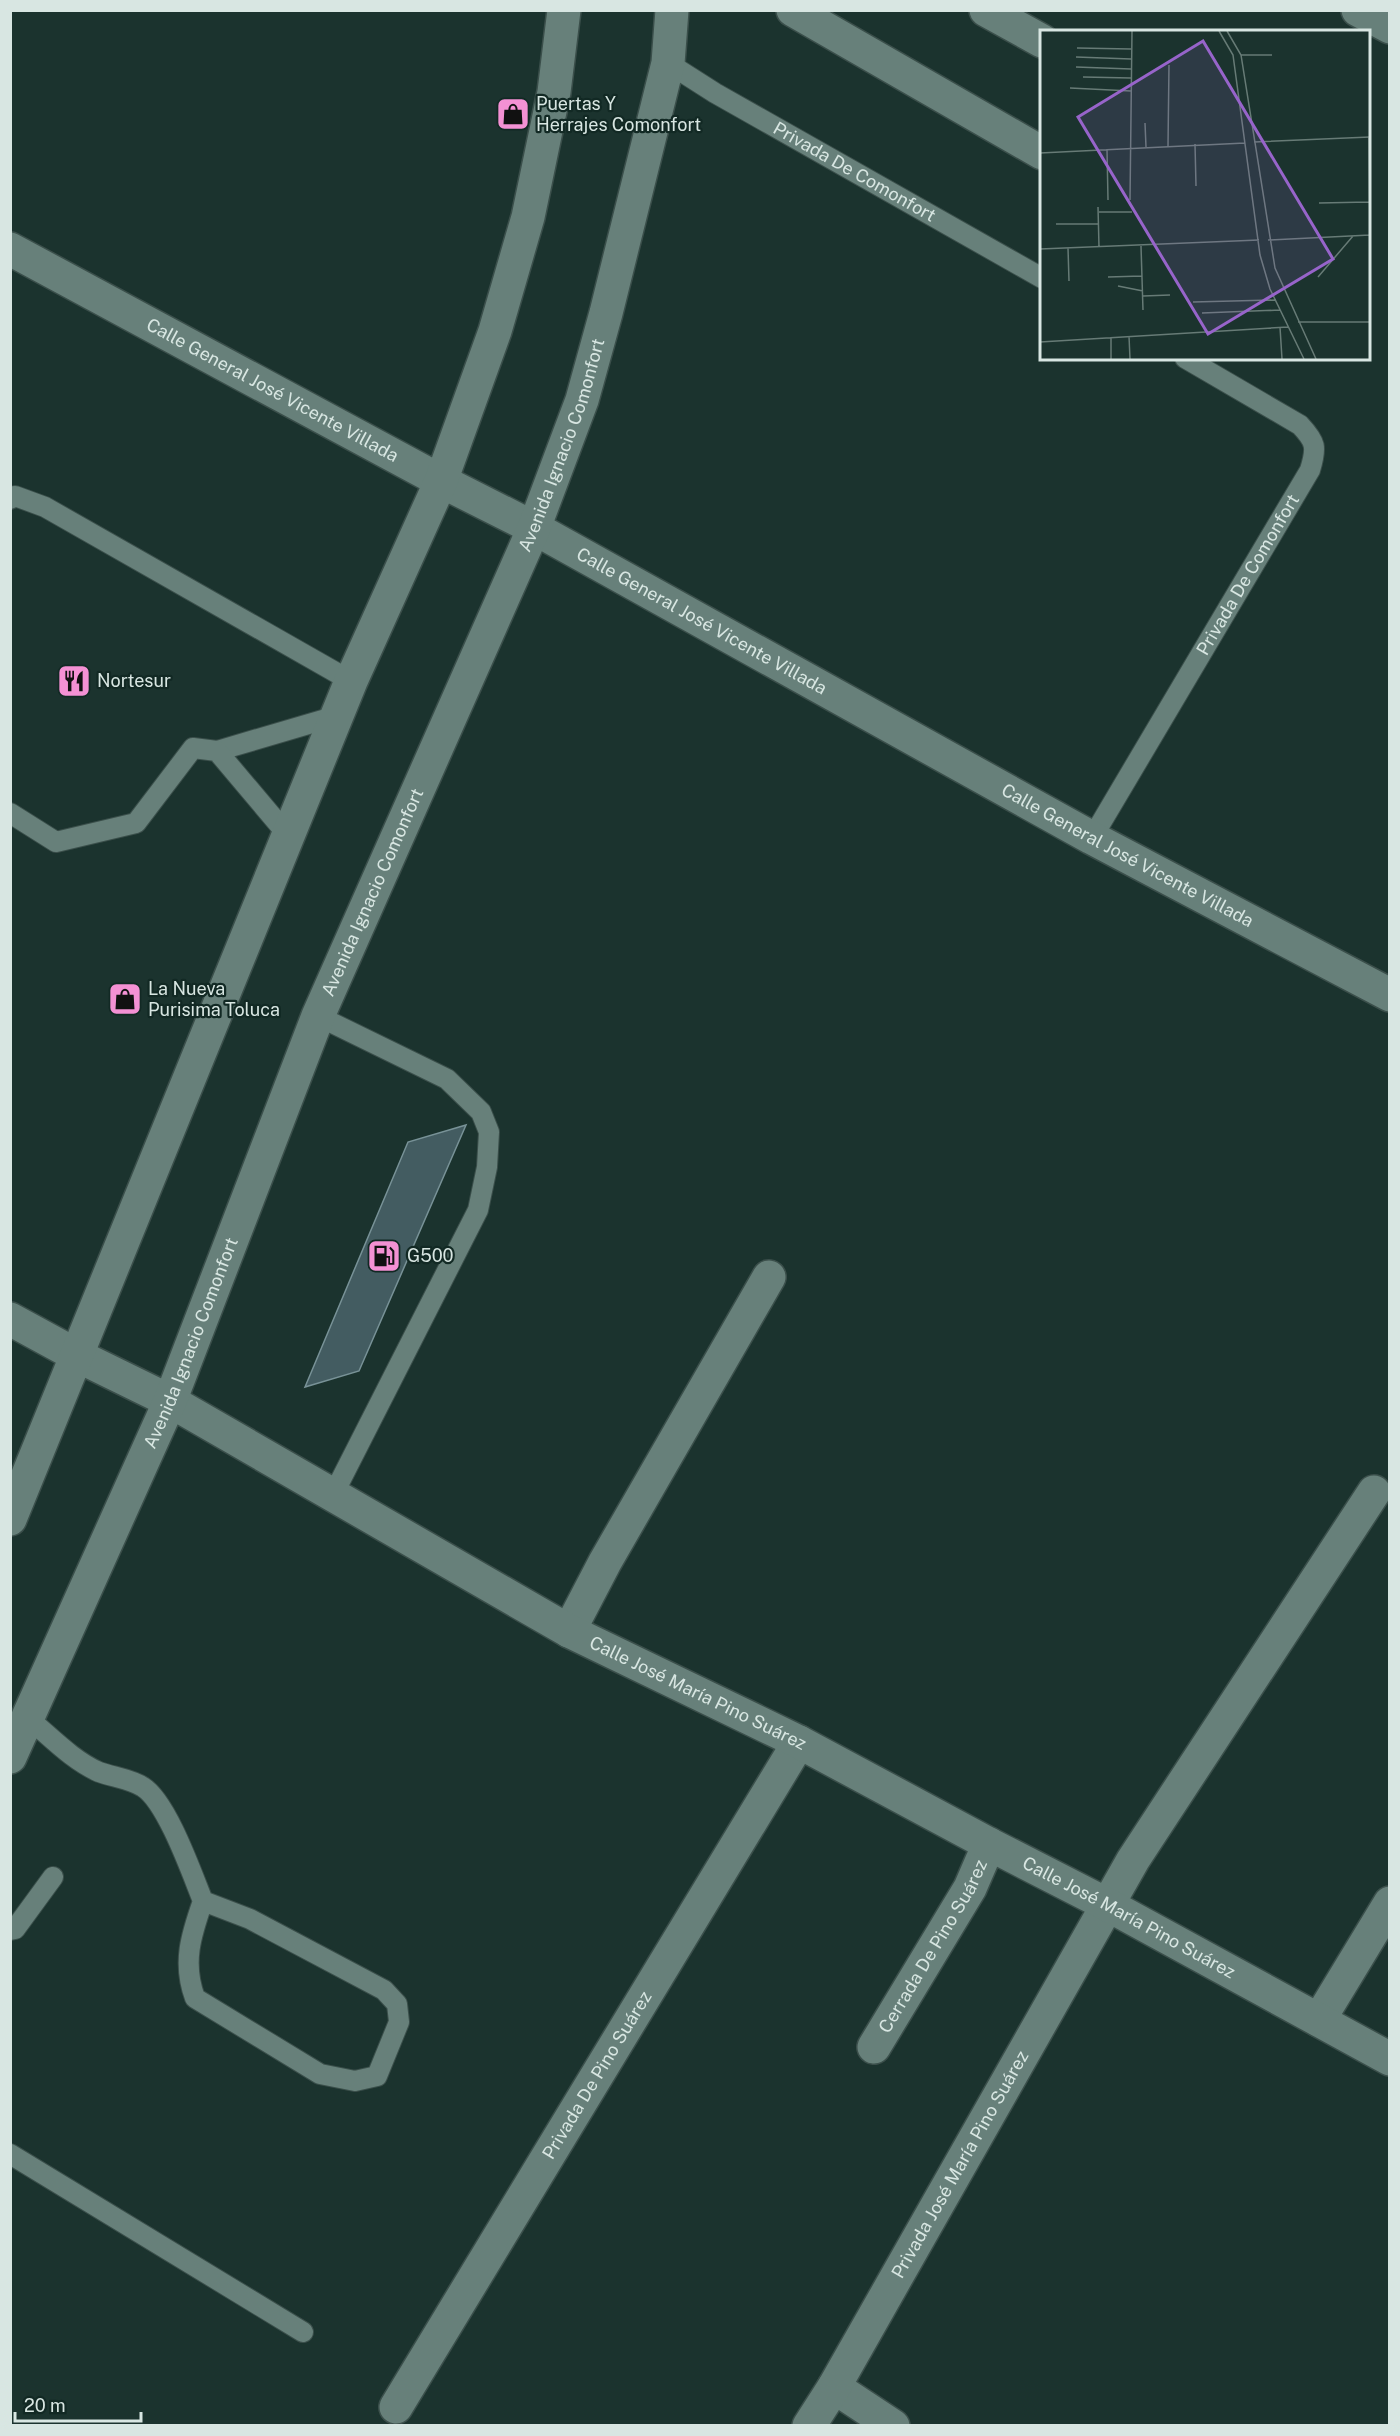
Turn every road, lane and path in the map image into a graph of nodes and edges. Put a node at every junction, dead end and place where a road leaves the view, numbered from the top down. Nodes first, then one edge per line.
1 (564, 10) edge
2 (672, 10) edge
3 (793, 10) edge
4 (986, 10) edge
5 (1358, 10) edge
6 (1389, 27) edge
7 (1040, 40) edge
8 (668, 63) junction
9 (1040, 152) edge
10 (10, 249) edge
11 (1040, 277) edge
12 (1188, 360) edge
13 (441, 481) junction
14 (10, 499) edge
15 (534, 528) junction
16 (351, 681) junction
17 (336, 716) junction
18 (218, 751) junction
19 (10, 813) edge
20 (287, 834) junction
21 (1092, 838) junction
22 (1389, 995) edge
23 (318, 1016) junction
24 (769, 1277) dead end
25 (10, 1319) edge
26 (78, 1356) junction
27 (170, 1401) junction
28 (1374, 1492) dead end
29 (332, 1497) junction
30 (10, 1519) edge
31 (569, 1631) junction
32 (28, 1719) junction
33 (799, 1742) junction
34 (10, 1757) edge
35 (989, 1844) junction
36 (53, 1877) dead end
37 (203, 1901) junction
38 (1389, 1903) edge
39 (1108, 1905) junction
40 (10, 1930) edge
41 (1319, 2020) junction
42 (874, 2047) dead end
43 (1389, 2059) edge
44 (10, 2154) edge
45 (303, 2332) dead end
46 (834, 2387) junction
47 (396, 2407) dead end
48 (810, 2426) edge
49 (893, 2426) edge

1 - 13 main road
2 - 8 main road, Avenida Ignacio Comonfort
3 - 9 main road
4 - 7 main road
5 - 6 main road
8 - 11 lane, Privada De Comonfort
8 - 15 main road, Avenida Ignacio Comonfort
10 - 13 main road, Calle General José Vicente Villada
12 - 21 lane, Privada De Comonfort
13 - 15 main road, Calle General José Vicente Villada
13 - 16 main road
14 - 16 lane
15 - 21 main road, Calle General José Vicente Villada
15 - 23 main road, Avenida Ignacio Comonfort
16 - 17 main road
17 - 18 lane
17 - 20 main road
18 - 19 lane
18 - 20 lane
20 - 26 main road
21 - 22 main road, Calle General José Vicente Villada
23 - 27 main road, Avenida Ignacio Comonfort
23 - 29 lane
24 - 31 main road
25 - 26 main road, Calle José María Pino Suárez
26 - 27 main road, Calle José María Pino Suárez
26 - 30 main road
27 - 29 main road, Calle José María Pino Suárez
27 - 32 main road, Avenida Ignacio Comonfort
28 - 39 main road, Privada José María Pino Suárez
29 - 31 main road, Calle José María Pino Suárez
31 - 33 main road, Calle José María Pino Suárez
32 - 34 main road, Avenida Ignacio Comonfort
32 - 37 lane
33 - 35 main road, Calle José María Pino Suárez
33 - 47 main road, Privada De Pino Suárez
35 - 39 main road, Calle José María Pino Suárez
35 - 42 main road, Cerrada De Pino Suárez
36 - 40 lane
37 - 37 lane
38 - 41 main road
39 - 41 main road, Calle José María Pino Suárez
39 - 46 main road, Privada José María Pino Suárez
41 - 43 main road, Calle José María Pino Suárez
44 - 45 lane
46 - 48 main road, Privada José María Pino Suárez
46 - 49 main road

